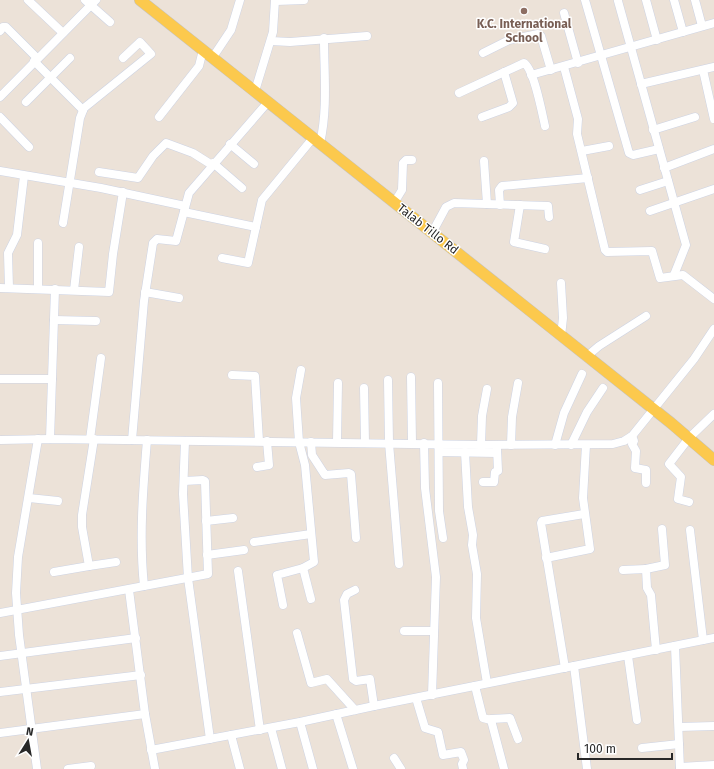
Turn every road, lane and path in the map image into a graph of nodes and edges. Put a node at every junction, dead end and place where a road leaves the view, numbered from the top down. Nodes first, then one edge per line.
1 (28, 0) edge
2 (140, 0) edge
3 (240, 0) edge
4 (304, 0) edge
5 (585, 0) edge
6 (646, 0) edge
7 (674, 0) edge
8 (695, 0) edge
9 (275, 1) edge
10 (618, 1) dead end
11 (90, 2) edge
12 (564, 13) dead end
13 (110, 22) dead end
14 (714, 23) edge
15 (702, 26) junction
16 (0, 31) edge
17 (61, 31) junction
18 (683, 32) junction
19 (367, 36) dead end
20 (324, 38) junction
21 (657, 40) junction
22 (271, 41) junction
23 (631, 46) junction
24 (203, 50) junction
25 (483, 53) dead end
26 (602, 55) junction
27 (213, 57) junction
28 (70, 58) dead end
29 (123, 58) dead end
30 (36, 60) junction
31 (578, 62) junction
32 (564, 67) junction
33 (714, 67) edge
34 (551, 70) junction
35 (703, 70) junction
36 (504, 72) junction
37 (532, 75) junction
38 (50, 77) junction
39 (641, 84) junction
40 (254, 91) junction
41 (459, 92) dead end
42 (0, 97) edge
43 (26, 102) dead end
44 (268, 102) junction
45 (83, 110) junction
46 (0, 117) edge
47 (159, 117) dead end
48 (482, 117) dead end
49 (695, 118) dead end
50 (714, 118) edge
51 (545, 126) dead end
52 (653, 130) junction
53 (317, 141) junction
54 (230, 144) junction
55 (29, 146) dead end
56 (609, 146) dead end
57 (659, 149) junction
58 (714, 149) edge
59 (582, 151) junction
60 (412, 160) dead end
61 (484, 161) dead end
62 (212, 164) junction
63 (254, 164) dead end
64 (664, 168) junction
65 (0, 171) edge
66 (99, 172) dead end
67 (24, 176) junction
68 (588, 178) junction
69 (668, 181) junction
70 (69, 183) junction
71 (242, 188) dead end
72 (714, 189) edge
73 (640, 190) dead end
74 (123, 192) junction
75 (394, 203) junction
76 (674, 203) junction
77 (487, 204) junction
78 (500, 205) junction
79 (520, 205) junction
80 (184, 209) junction
81 (650, 211) dead end
82 (549, 217) dead end
83 (63, 223) dead end
84 (256, 228) junction
85 (432, 233) junction
86 (38, 243) dead end
87 (79, 247) dead end
88 (545, 249) dead end
89 (222, 258) dead end
90 (674, 275) junction
91 (561, 283) dead end
92 (0, 288) edge
93 (9, 288) junction
94 (38, 288) junction
95 (55, 289) junction
96 (74, 290) junction
97 (145, 292) junction
98 (179, 298) dead end
99 (714, 299) edge
100 (646, 316) dead end
101 (54, 320) junction
102 (96, 321) dead end
103 (714, 329) edge
104 (561, 336) junction
105 (586, 356) junction
106 (101, 358) dead end
107 (301, 370) dead end
108 (582, 374) dead end
109 (232, 375) dead end
110 (411, 377) dead end
111 (0, 379) edge
112 (52, 379) junction
113 (388, 380) dead end
114 (338, 383) dead end
115 (438, 383) dead end
116 (518, 383) dead end
117 (364, 388) dead end
118 (603, 388) dead end
119 (487, 389) dead end
120 (652, 409) junction
121 (714, 414) edge
122 (632, 437) junction
123 (1, 438) edge
124 (689, 438) junction
125 (50, 439) junction
126 (132, 440) junction
127 (92, 442) junction
128 (337, 442) junction
129 (37, 443) junction
130 (365, 443) junction
131 (185, 444) junction
132 (265, 444) junction
133 (299, 444) junction
134 (412, 444) junction
135 (147, 445) junction
136 (311, 445) junction
137 (480, 445) junction
138 (510, 445) junction
139 (555, 445) junction
140 (571, 445) junction
141 (389, 446) junction
142 (424, 447) junction
143 (439, 449) junction
144 (585, 449) junction
145 (497, 450) junction
146 (465, 452) junction
147 (713, 457) edge
148 (257, 467) dead end
149 (184, 482) junction
150 (483, 482) dead end
151 (646, 483) dead end
152 (29, 498) junction
153 (58, 501) dead end
154 (689, 502) dead end
155 (584, 514) junction
156 (233, 518) dead end
157 (206, 521) junction
158 (662, 529) dead end
159 (690, 530) dead end
160 (311, 534) junction
161 (356, 538) dead end
162 (443, 538) dead end
163 (254, 542) dead end
164 (244, 550) dead end
165 (207, 555) junction
166 (546, 558) junction
167 (116, 562) dead end
168 (399, 564) dead end
169 (89, 566) junction
170 (303, 568) junction
171 (646, 569) junction
172 (624, 570) dead end
173 (54, 572) dead end
174 (238, 572) dead end
175 (188, 578) junction
176 (144, 586) junction
177 (129, 590) junction
178 (355, 590) dead end
179 (311, 599) dead end
180 (283, 605) dead end
181 (17, 610) junction
182 (0, 613) edge
183 (404, 631) dead end
184 (434, 631) junction
185 (297, 633) dead end
186 (136, 638) junction
187 (714, 638) edge
188 (703, 640) junction
189 (676, 646) junction
190 (656, 650) junction
191 (22, 654) junction
192 (0, 656) edge
193 (628, 656) junction
194 (570, 667) junction
195 (141, 675) junction
196 (487, 683) junction
197 (475, 686) junction
198 (27, 688) junction
199 (0, 692) edge
200 (432, 695) junction
201 (416, 698) junction
202 (374, 706) junction
203 (354, 710) junction
204 (145, 714) junction
205 (336, 714) junction
206 (491, 719) junction
207 (637, 720) dead end
208 (300, 722) junction
209 (714, 726) edge
210 (679, 727) junction
211 (271, 728) junction
212 (32, 729) junction
213 (260, 730) junction
214 (0, 733) edge
215 (231, 735) junction
216 (210, 739) junction
217 (518, 739) dead end
218 (679, 744) junction
219 (642, 748) dead end
220 (151, 750) junction
221 (394, 758) dead end
222 (714, 765) edge
223 (91, 766) dead end
224 (680, 768) edge
225 (37, 769) edge
226 (73, 769) edge
227 (156, 769) edge
228 (240, 769) edge
229 (282, 769) edge
230 (313, 769) edge
231 (354, 769) edge
232 (401, 769) edge
233 (463, 769) edge
234 (504, 769) edge
235 (587, 769) edge

1 - 17 street
2 - 24 main road, Talab Tillo Rd
3 - 27 street
4 - 9 street
5 - 26 street
6 - 21 street
7 - 18 street
8 - 15 street
9 - 22 street
10 - 23 street
11 - 13 street
11 - 17 street
12 - 31 street
14 - 15 street
15 - 18 street
16 - 30 street
17 - 30 street
18 - 21 street
19 - 20 street
20 - 22 street
20 - 53 street
21 - 23 street
22 - 40 street
23 - 26 street
23 - 39 street
24 - 27 main road, Talab Tillo Rd
24 - 47 street
25 - 34 street
26 - 31 street
26 - 57 street
27 - 40 main road, Talab Tillo Rd
28 - 38 street
29 - 45 street
30 - 38 street
30 - 42 street
31 - 32 street
32 - 34 street
32 - 59 street
33 - 35 street
34 - 37 street
35 - 39 street
35 - 50 street
36 - 37 street
36 - 41 street
36 - 48 street
37 - 51 street
38 - 43 street
38 - 45 street
39 - 52 street
40 - 44 main road, Talab Tillo Rd
44 - 53 main road, Talab Tillo Rd
44 - 54 street
45 - 70 street
46 - 55 street
49 - 52 street
52 - 57 street
53 - 75 main road, Talab Tillo Rd
53 - 84 street
54 - 62 street
54 - 63 street
56 - 59 street
57 - 64 street
58 - 64 street
59 - 68 street
60 - 75 street
61 - 77 street
62 - 66 street
62 - 71 street
62 - 80 street
64 - 69 street
65 - 67 street
67 - 70 street
67 - 93 street
68 - 78 street
68 - 90 street
69 - 73 street
69 - 76 street
70 - 74 street
70 - 83 street
72 - 76 street
74 - 80 street
74 - 96 street
75 - 85 main road, Talab Tillo Rd
76 - 81 street
76 - 90 street
77 - 78 street
77 - 85 street
78 - 79 street
79 - 82 street
79 - 88 street
80 - 84 street
80 - 97 street
84 - 89 street
85 - 104 main road, Talab Tillo Rd
86 - 94 street
87 - 96 street
90 - 99 street
91 - 104 street
92 - 93 street
93 - 94 street
94 - 95 street
95 - 96 street
95 - 101 street
97 - 98 street
97 - 126 street
100 - 105 street
101 - 102 street
101 - 112 street
103 - 120 street
104 - 105 main road, Talab Tillo Rd
105 - 120 main road, Talab Tillo Rd
106 - 127 street
107 - 133 street
108 - 139 street
109 - 132 street
110 - 134 street
111 - 112 street
112 - 125 street
113 - 141 street
114 - 128 street
115 - 143 street
116 - 138 street
117 - 130 street
118 - 140 street
119 - 137 street
120 - 122 street
120 - 124 main road, Talab Tillo Rd
121 - 124 street
122 - 144 street
122 - 151 street
123 - 129 street
124 - 147 main road, Talab Tillo Rd
124 - 154 street
125 - 127 street
125 - 129 street
126 - 127 street
126 - 135 street
127 - 169 street
128 - 130 street
128 - 136 street
129 - 152 street
130 - 141 street
131 - 132 street
131 - 135 street
131 - 149 street
132 - 133 street
132 - 148 street
133 - 136 street
133 - 160 street
134 - 141 street
134 - 142 street
135 - 176 street
136 - 161 street
137 - 143 street
137 - 145 street
138 - 139 street
138 - 145 street
139 - 140 street
140 - 144 street
141 - 168 street
142 - 143 street
142 - 184 street
143 - 146 street
143 - 162 street
144 - 155 street
145 - 146 street
145 - 150 street
146 - 196 street
149 - 157 street
149 - 175 street
152 - 153 street
152 - 181 street
155 - 166 street
155 - 166 street
156 - 157 street
157 - 165 street
158 - 171 street
159 - 188 street
160 - 163 street
160 - 170 street
164 - 165 street
165 - 175 street
166 - 194 street
167 - 169 street
169 - 173 street
170 - 179 street
170 - 180 street
171 - 172 street
171 - 190 street
174 - 213 street
175 - 176 street
175 - 216 street
176 - 177 street
177 - 181 street
177 - 186 street
178 - 202 street
181 - 182 street
181 - 191 street
183 - 184 street
184 - 200 street
185 - 203 street
186 - 191 street
186 - 195 street
187 - 188 street
188 - 189 street
189 - 190 street
189 - 210 street
190 - 193 street
191 - 192 street
191 - 198 street
193 - 194 street
193 - 207 street
194 - 196 street
194 - 235 street
195 - 198 street
195 - 204 street
196 - 197 street
197 - 200 street
197 - 206 street
198 - 199 street
198 - 212 street
200 - 201 street
201 - 202 street
201 - 233 street
202 - 203 street
203 - 205 street
204 - 212 street
204 - 220 street
205 - 208 street
205 - 231 street
206 - 217 street
206 - 234 street
208 - 211 street
208 - 230 street
209 - 210 street
210 - 218 street
211 - 213 street
211 - 229 street
212 - 214 street
212 - 225 street
213 - 215 street
215 - 216 street
215 - 228 street
216 - 220 street
218 - 219 street
218 - 224 street
220 - 227 street
221 - 232 street
222 - 224 street
223 - 226 street

